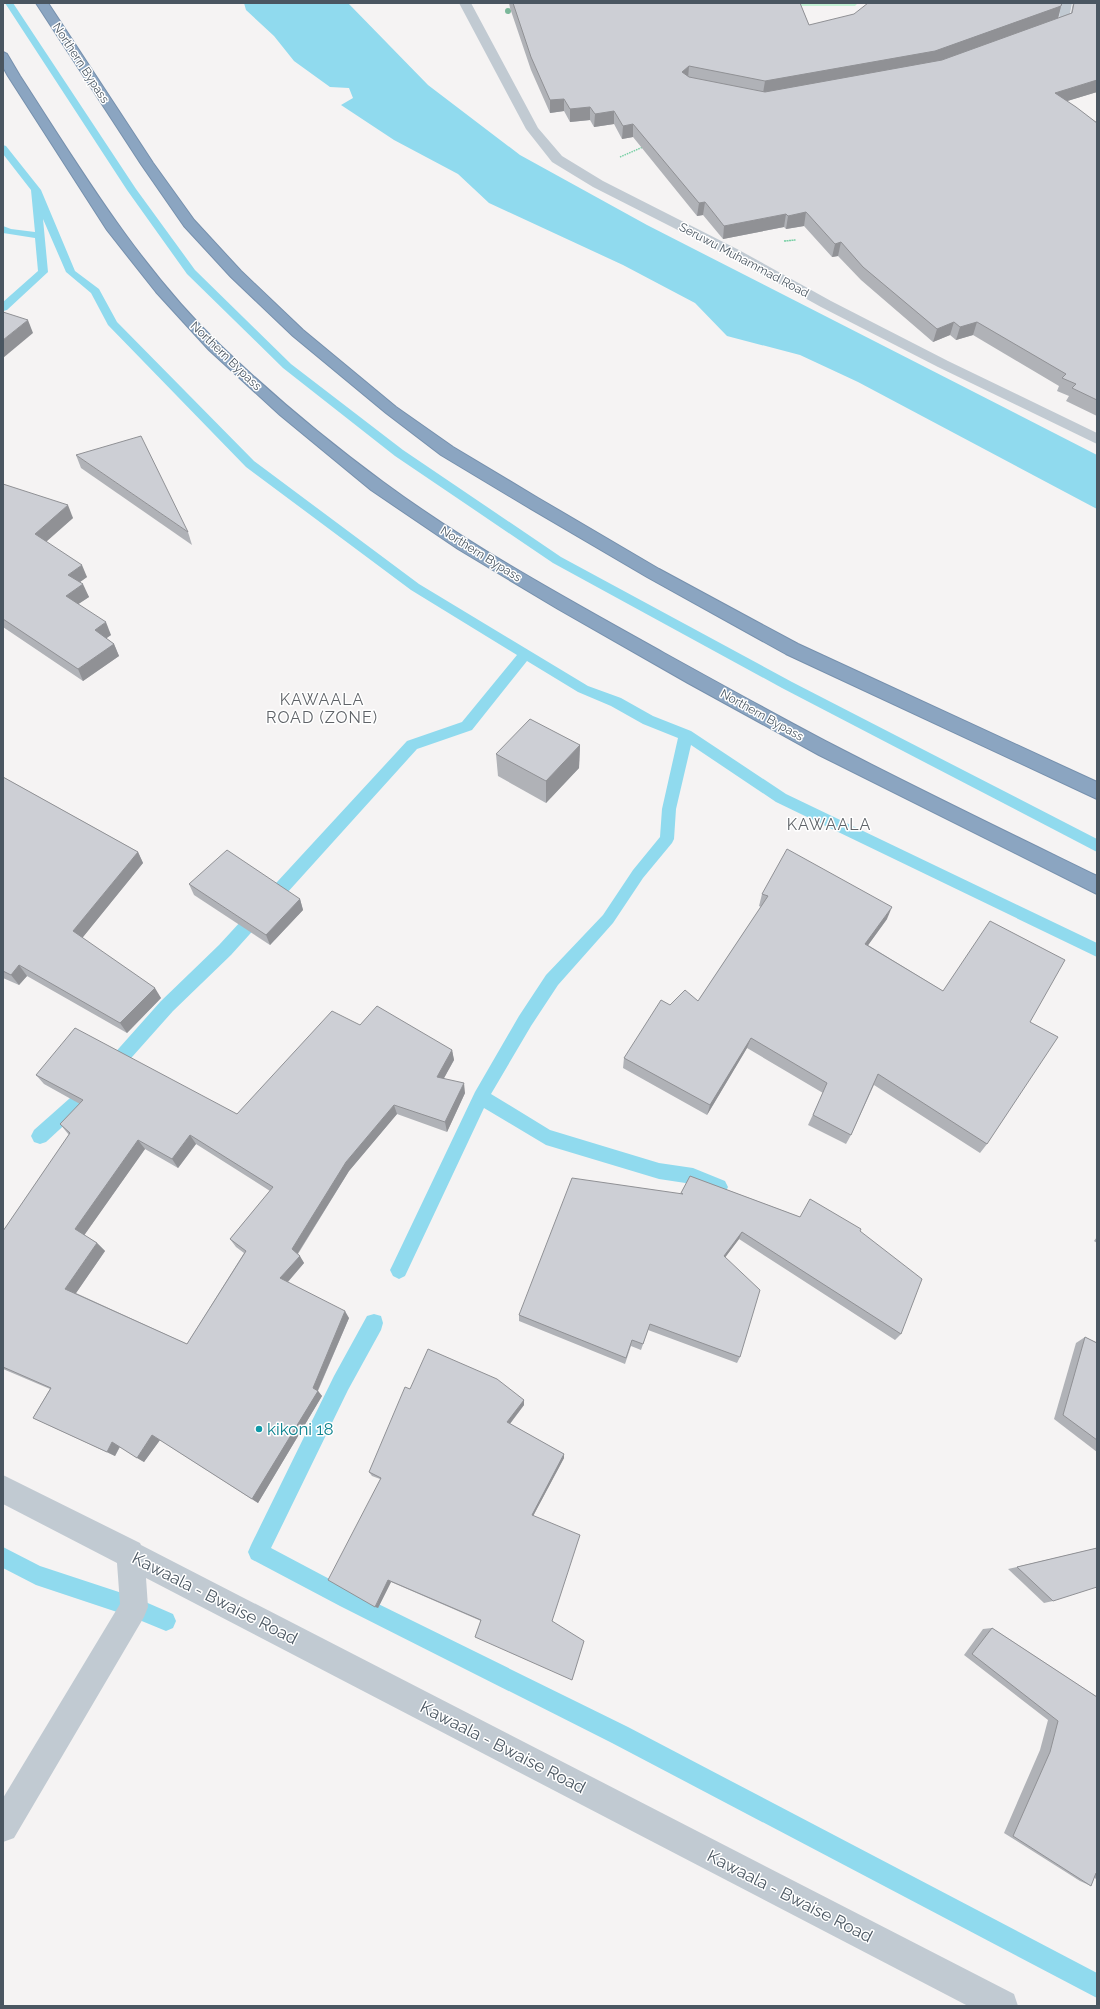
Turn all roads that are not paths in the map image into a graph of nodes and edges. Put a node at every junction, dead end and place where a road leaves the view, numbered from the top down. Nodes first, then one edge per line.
1 (42, 3) edge
2 (464, 3) edge
3 (1066, 3) edge
4 (1029, 35) edge
5 (3, 56) edge
6 (1097, 439) edge
7 (1097, 791) edge
8 (1097, 886) edge
9 (3, 1489) edge
10 (130, 1553) junction
11 (3, 1827) edge
12 (1002, 2006) edge

1 - 7 highway, Northern Bypass
2 - 6 street, Seruwu Muhammad Road
3 - 4 street
5 - 8 highway, Northern Bypass
9 - 10 street, Kawaala - Bwaise Road
10 - 11 street
10 - 12 street, Kawaala - Bwaise Road

